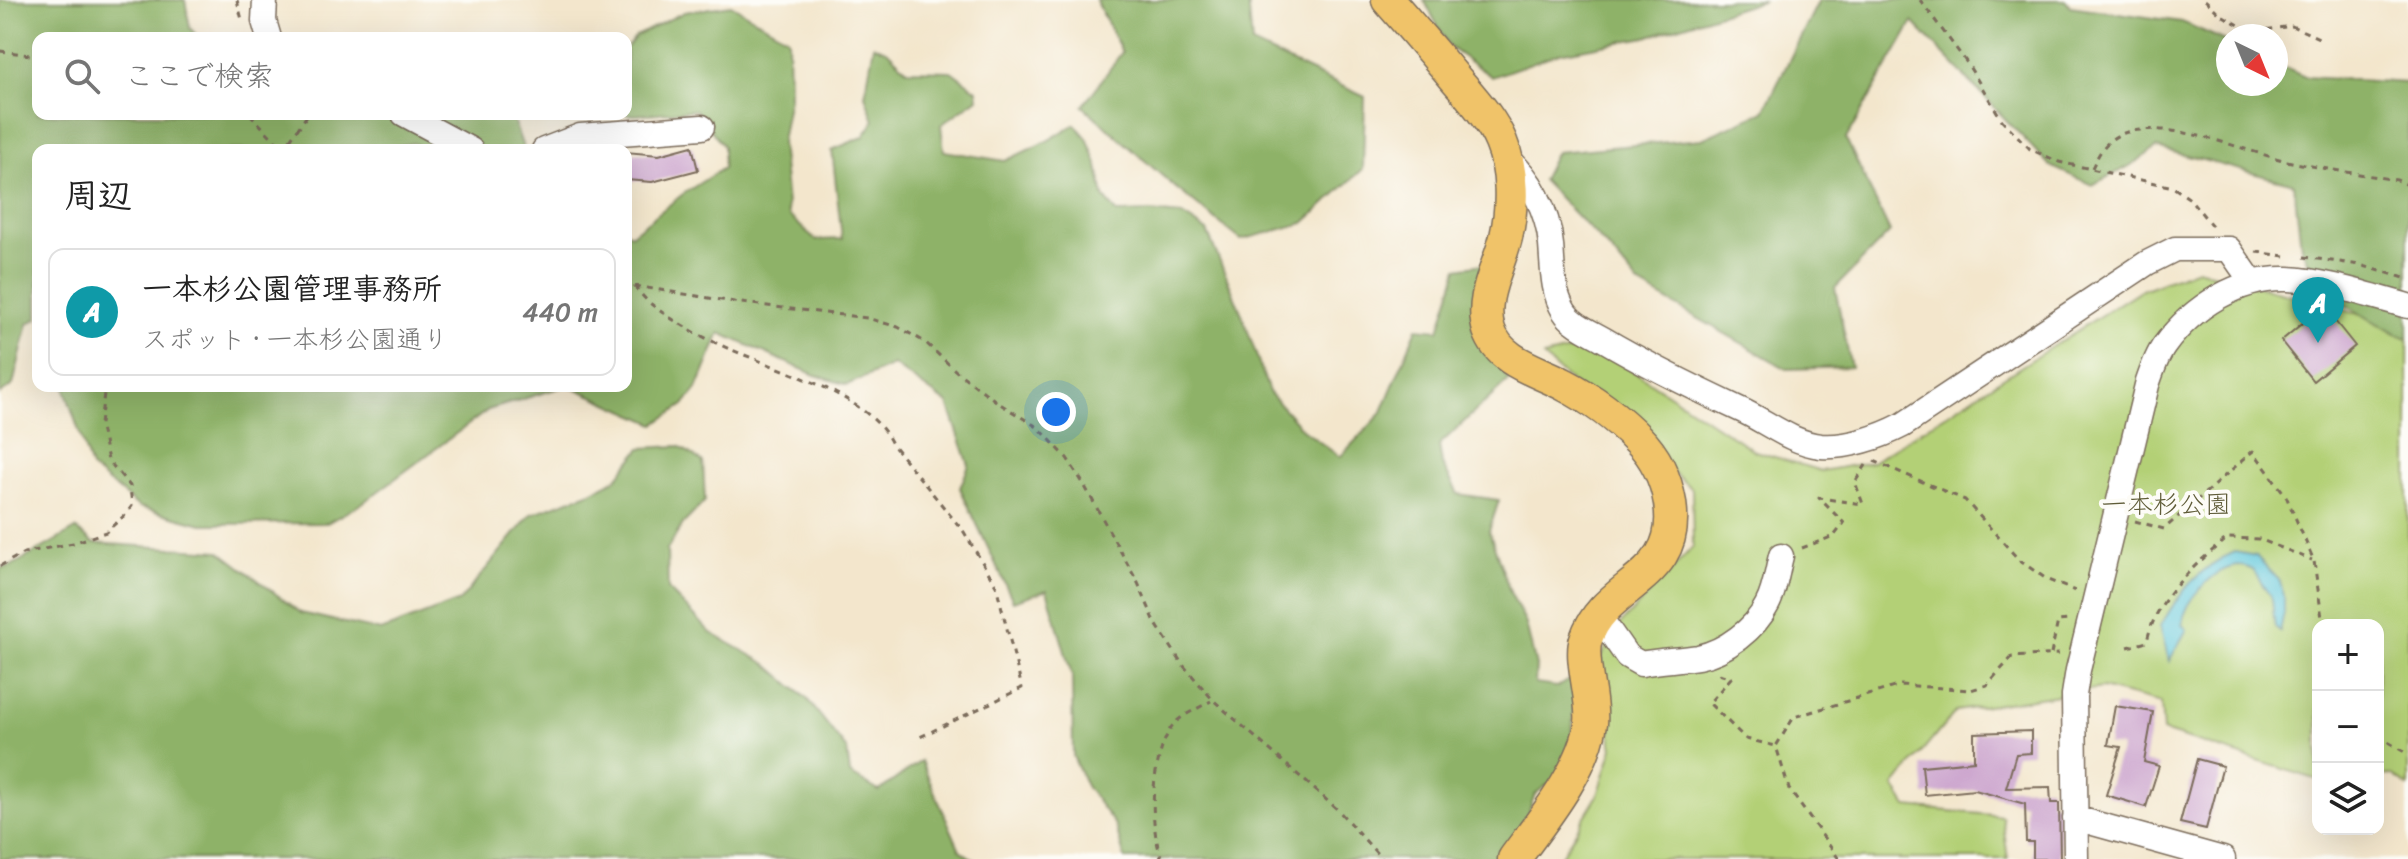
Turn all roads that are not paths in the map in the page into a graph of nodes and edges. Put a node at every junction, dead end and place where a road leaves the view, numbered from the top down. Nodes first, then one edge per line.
1 (265, 0) edge
2 (1388, 0) edge
3 (267, 32) edge
4 (415, 120) edge
5 (702, 127) dead end
6 (460, 144) edge
7 (559, 144) edge
8 (1505, 156) junction
9 (2252, 282) junction
10 (2408, 306) edge
11 (1781, 556) road end
12 (1599, 616) junction
13 (2075, 818) junction
14 (1514, 859) edge
15 (2076, 859) edge
16 (2223, 859) edge

1 - 3 street
2 - 8 main road
4 - 6 street
5 - 7 street
8 - 9 street
8 - 12 main road
9 - 10 street
9 - 13 street
11 - 12 street
12 - 14 main road
13 - 15 street
13 - 16 street

